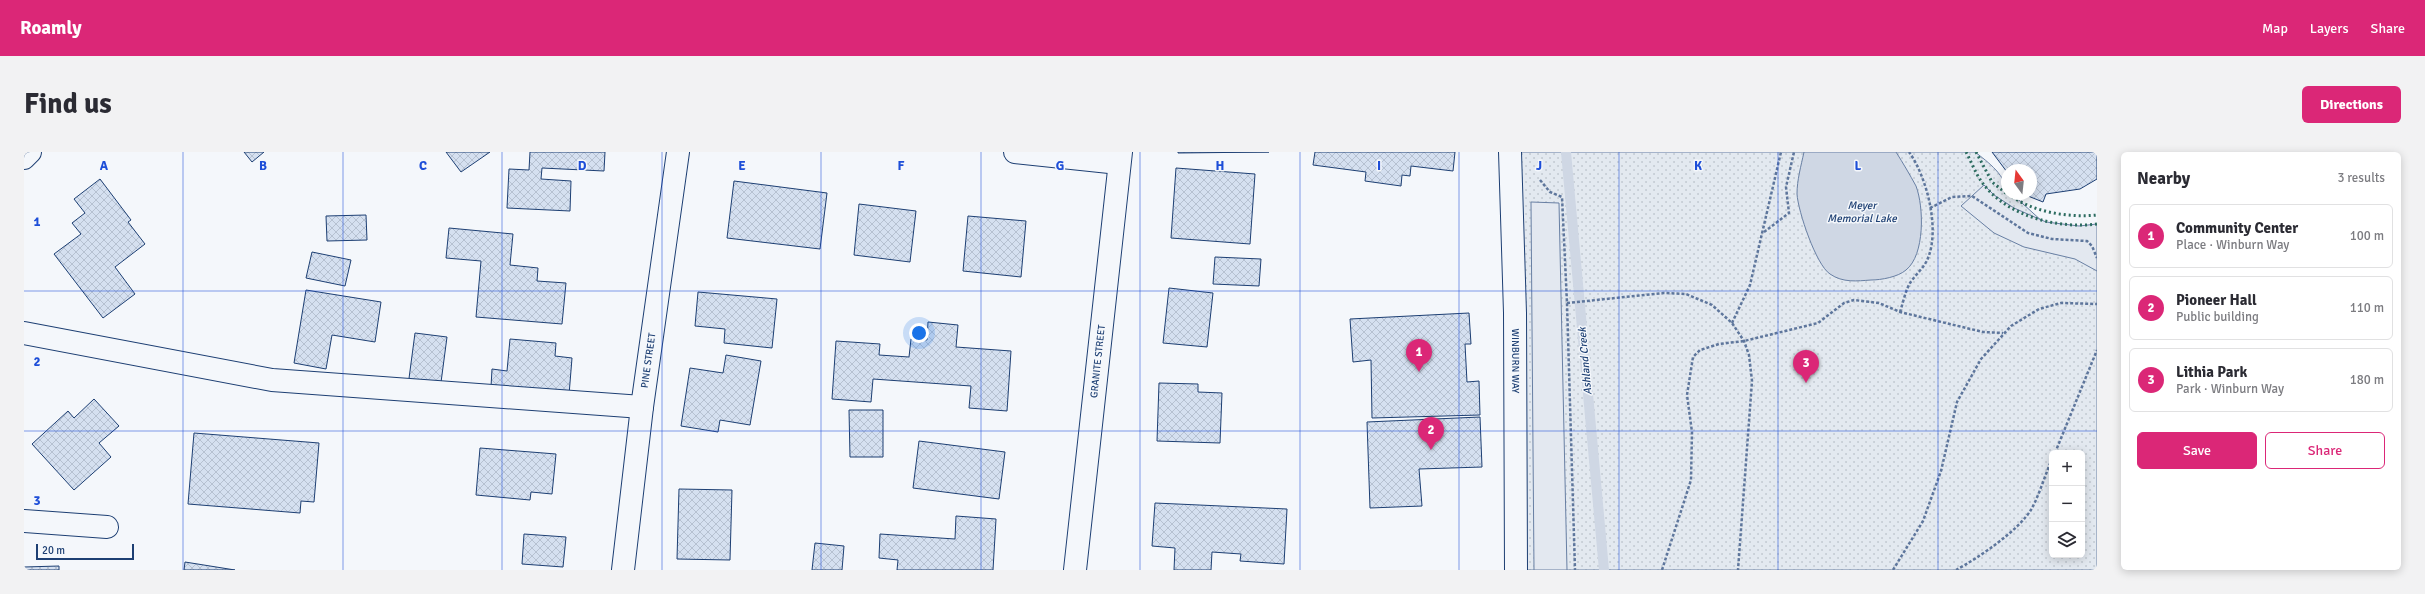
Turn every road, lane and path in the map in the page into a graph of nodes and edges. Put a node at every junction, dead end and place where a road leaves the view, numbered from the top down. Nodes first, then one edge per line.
1 (30, 152) edge
2 (678, 152) edge
3 (1015, 152) edge
4 (1510, 152) edge
5 (1781, 152) edge
6 (1794, 152) edge
7 (1909, 152) edge
8 (1120, 157) edge
9 (24, 158) edge
10 (1540, 174) dead end
11 (1930, 208) junction
12 (1763, 232) junction
13 (2097, 258) edge
14 (1568, 303) junction
15 (2097, 304) edge
16 (1900, 312) junction
17 (1732, 323) junction
18 (24, 333) edge
19 (2003, 333) junction
20 (1744, 341) junction
21 (2097, 350) edge
22 (642, 407) junction
23 (2056, 450) edge
24 (2049, 466) edge
25 (24, 521) edge
26 (107, 527) dead end
27 (623, 570) edge
28 (1075, 570) edge
29 (1516, 570) edge
30 (1575, 570) edge
31 (1662, 570) edge
32 (1738, 570) edge
33 (1893, 570) edge
34 (1956, 570) edge

1 - 9 street
2 - 22 street, PINE STREET
3 - 8 street
4 - 29 street, WINBURN WAY
5 - 12 path
6 - 12 path
7 - 11 path
8 - 28 street, GRANITE STREET
10 - 14 path
11 - 13 path
11 - 16 path
12 - 17 path
14 - 17 path
14 - 30 path
15 - 19 path
16 - 19 path
16 - 20 path
17 - 20 path
18 - 22 street
19 - 33 path
20 - 31 path
20 - 32 path
21 - 23 path
22 - 27 street, PINE STREET
24 - 34 path
25 - 26 street

